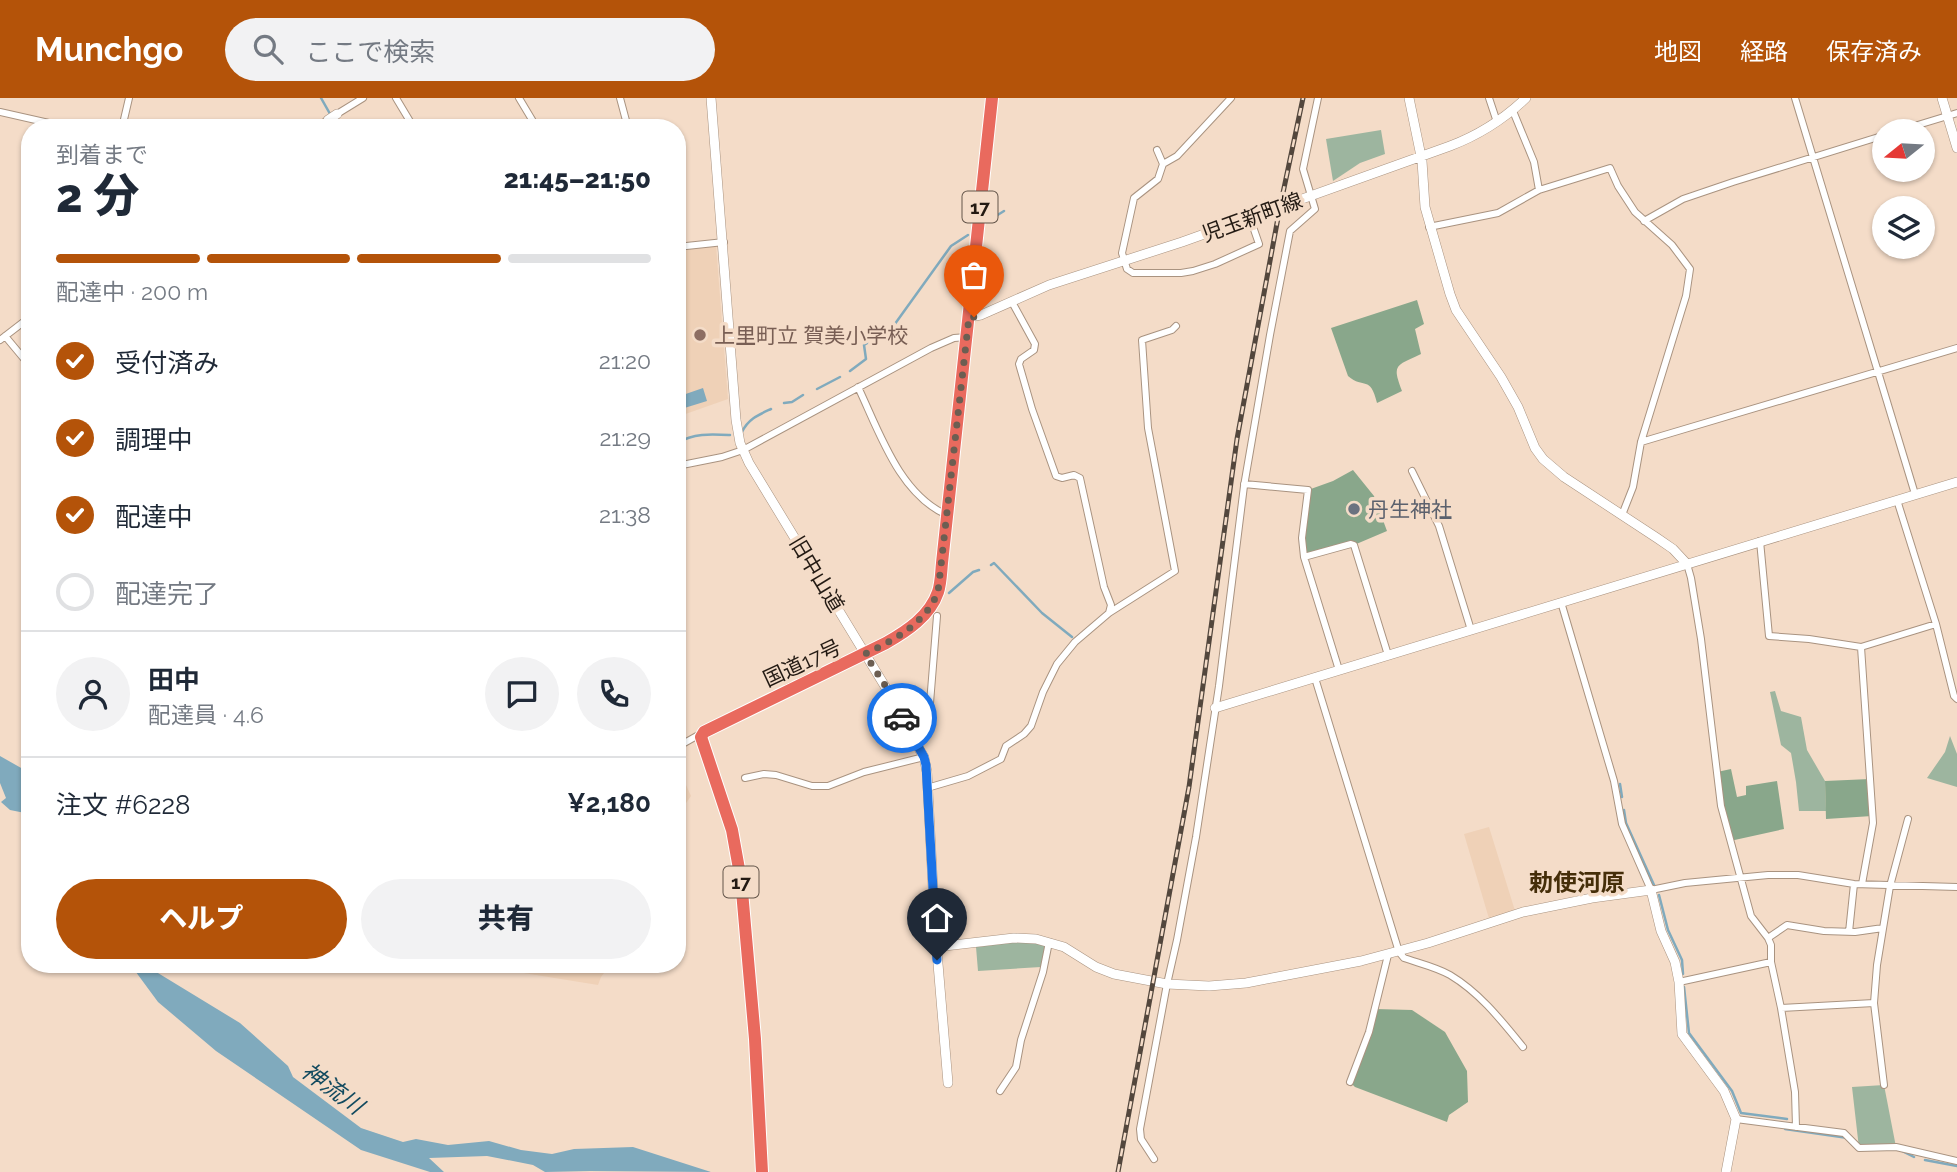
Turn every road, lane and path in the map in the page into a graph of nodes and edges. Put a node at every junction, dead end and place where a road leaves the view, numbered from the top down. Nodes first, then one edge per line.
1 (129, 98) edge
2 (363, 98) edge
3 (396, 98) edge
4 (519, 98) edge
5 (620, 98) edge
6 (711, 98) edge
7 (992, 98) edge
8 (1231, 98) edge
9 (1318, 98) edge
10 (1409, 98) edge
11 (1489, 98) edge
12 (1526, 98) edge
13 (1795, 98) edge
14 (1942, 98) edge
15 (1513, 111) junction
16 (0, 112) edge
17 (337, 114) joint
18 (1952, 114) edge
19 (31, 119) edge
20 (124, 119) edge
21 (330, 119) edge
22 (409, 119) edge
23 (532, 119) edge
24 (626, 119) edge
25 (1497, 122) junction
26 (1872, 139) edge
27 (1957, 148) edge
28 (1157, 150) dead end
29 (1421, 157) junction
30 (1813, 158) junction
31 (1163, 164) junction
32 (1539, 190) junction
33 (1311, 196) junction
34 (1250, 218) junction
35 (1644, 221) junction
36 (1429, 227) junction
37 (724, 242) junction
38 (686, 246) edge
39 (1124, 261) junction
40 (1012, 302) junction
41 (969, 317) junction
42 (21, 325) edge
43 (1176, 326) dead end
44 (967, 337) junction
45 (2, 338) edge
46 (1957, 348) edge
47 (21, 357) edge
48 (1879, 372) junction
49 (858, 387) junction
50 (1641, 442) junction
51 (743, 450) junction
52 (686, 464) edge
53 (1412, 471) dead end
54 (1957, 482) edge
55 (1244, 484) junction
56 (1915, 494) junction
57 (1897, 500) junction
58 (947, 515) junction
59 (1622, 515) junction
60 (1760, 541) junction
61 (1304, 557) junction
62 (1687, 564) junction
63 (1560, 602) junction
64 (1109, 613) junction
65 (937, 617) dead end
66 (1936, 624) junction
67 (1471, 630) junction
68 (1861, 647) junction
69 (865, 654) junction
70 (1388, 655) junction
71 (1339, 670) junction
72 (1315, 678) junction
73 (1956, 696) edge
74 (1215, 708) junction
75 (704, 732) junction
76 (915, 741) junction
77 (686, 742) edge
78 (924, 757) junction
79 (745, 778) dead end
80 (927, 788) junction
81 (1908, 819) dead end
82 (1740, 877) junction
83 (1858, 884) junction
84 (1890, 886) junction
85 (1957, 887) edge
86 (1651, 890) junction
87 (1883, 928) junction
88 (1849, 932) junction
89 (1768, 938) junction
90 (1049, 942) junction
91 (936, 947) junction
92 (1399, 951) junction
93 (1388, 955) junction
94 (1771, 962) junction
95 (1679, 982) junction
96 (1167, 984) junction
97 (1874, 1003) junction
98 (1781, 1008) junction
99 (1523, 1047) dead end
100 (948, 1083) dead end
101 (1350, 1083) dead end
102 (1884, 1085) dead end
103 (1000, 1091) dead end
104 (1736, 1119) junction
105 (1796, 1127) junction
106 (1154, 1159) dead end
107 (1957, 1161) edge
108 (762, 1172) edge
109 (1726, 1172) edge

1 - 20 street
2 - 17 street
3 - 22 street
4 - 23 street
5 - 24 street
6 - 37 street, 旧中山道
7 - 41 highway, 17
8 - 31 street
9 - 33 street
10 - 29 street
11 - 25 street
12 - 15 street, 児玉新町線
13 - 30 street
14 - 18 street
15 - 25 street, 児玉新町線
15 - 32 street
16 - 19 street
17 - 21 street
18 - 27 street
25 - 29 street, 児玉新町線
26 - 30 street
28 - 31 street
29 - 33 street, 児玉新町線
29 - 36 street
30 - 35 street
30 - 48 street
31 - 39 street
32 - 35 street
32 - 36 street
33 - 34 street, 児玉新町線
33 - 55 street
34 - 39 street, 児玉新町線
34 - 39 street
35 - 50 street
36 - 59 street
37 - 38 street
37 - 51 street, 旧中山道
39 - 40 street, 児玉新町線
40 - 41 street, 児玉新町線
40 - 64 street
41 - 44 highway, 17
42 - 45 street
43 - 64 street
44 - 49 street
44 - 58 highway, 17
45 - 47 street
46 - 48 street
48 - 50 street
48 - 56 street
49 - 51 street
49 - 58 street
50 - 59 street
51 - 52 street
51 - 69 street, 旧中山道
53 - 67 street
54 - 56 street
55 - 61 street
55 - 74 street
56 - 57 street
57 - 60 street
57 - 66 street
58 - 69 highway, 国道17号 / 17
59 - 62 street
60 - 62 street
60 - 68 street
61 - 70 street
61 - 71 street
62 - 63 street
62 - 82 street
63 - 67 street
63 - 86 street
64 - 80 street
65 - 76 street
66 - 68 street
66 - 73 street
67 - 70 street
68 - 83 street
69 - 75 highway, 国道17号 / 17
69 - 76 street, 旧中山道
70 - 71 street
71 - 72 street
72 - 74 street
72 - 92 street
74 - 96 street
75 - 77 street
75 - 108 highway, 17
76 - 78 street, 旧中山道
78 - 79 street
78 - 80 street, 旧中山道
80 - 91 street, 旧中山道
81 - 84 street
82 - 83 street
82 - 86 street
82 - 89 street
83 - 84 street
83 - 88 street
84 - 85 street
84 - 87 street
86 - 92 street
86 - 95 street
87 - 88 street
87 - 97 street
88 - 89 street
89 - 94 street
90 - 91 street
90 - 96 street
90 - 103 street
91 - 100 street, 旧中山道
92 - 93 street
92 - 99 street
93 - 96 street
93 - 101 street
94 - 95 street
94 - 98 street
95 - 104 street
96 - 106 street
97 - 98 street
97 - 102 street
98 - 105 street
104 - 105 street
104 - 109 street
105 - 107 street

